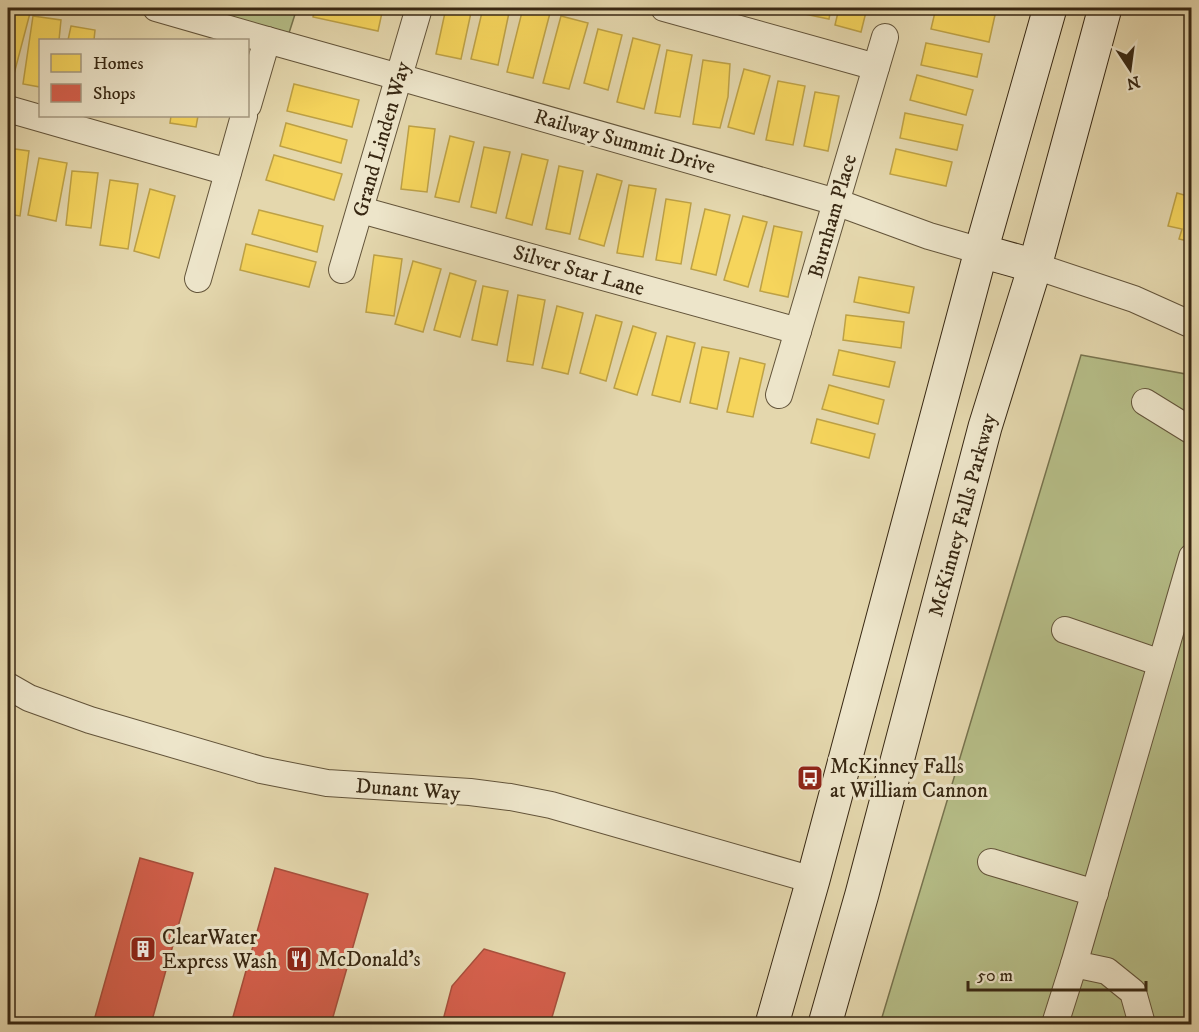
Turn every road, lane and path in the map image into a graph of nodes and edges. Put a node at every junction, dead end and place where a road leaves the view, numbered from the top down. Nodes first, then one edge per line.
1 (156, 8) edge
2 (419, 8) edge
3 (664, 8) edge
4 (1050, 8) edge
5 (1105, 8) edge
6 (885, 37) dead end
7 (267, 40) junction
8 (876, 67) junction
9 (399, 76) junction
10 (249, 102) edge
11 (8, 109) edge
12 (244, 117) edge
13 (228, 172) junction
14 (836, 202) junction
15 (361, 210) junction
16 (981, 251) junction
17 (1035, 266) junction
18 (342, 270) dead end
19 (198, 279) dead end
20 (1191, 325) edge
21 (798, 331) junction
22 (779, 395) dead end
23 (1145, 402) dead end
24 (1191, 431) edge
25 (1191, 557) edge
26 (1065, 630) dead end
27 (1161, 663) junction
28 (8, 686) edge
29 (991, 862) dead end
30 (813, 880) junction
31 (1095, 893) junction
32 (1074, 964) junction
33 (771, 1024) edge
34 (825, 1024) edge
35 (1055, 1024) edge
36 (1142, 1024) edge

1 - 7 street, Railway Summit Drive
2 - 9 street, Grand Linden Way
3 - 8 street
4 - 16 main road
5 - 17 main road, McKinney Falls Parkway
6 - 8 street, Burnham Place
7 - 9 street, Railway Summit Drive
7 - 10 street
8 - 14 street, Burnham Place
9 - 14 street, Railway Summit Drive
9 - 15 street, Grand Linden Way
11 - 13 street
12 - 13 street
13 - 19 street
14 - 16 street, Railway Summit Drive
14 - 21 street, Burnham Place
15 - 18 street, Grand Linden Way
15 - 21 street, Silver Star Lane
16 - 17 main road
16 - 30 main road
17 - 20 street
17 - 34 main road, McKinney Falls Parkway
21 - 22 street, Burnham Place
23 - 24 street
25 - 27 street
26 - 27 street
27 - 31 street
28 - 30 street, Dunant Way
29 - 31 street
30 - 33 main road
31 - 32 street
32 - 35 street
32 - 36 street

